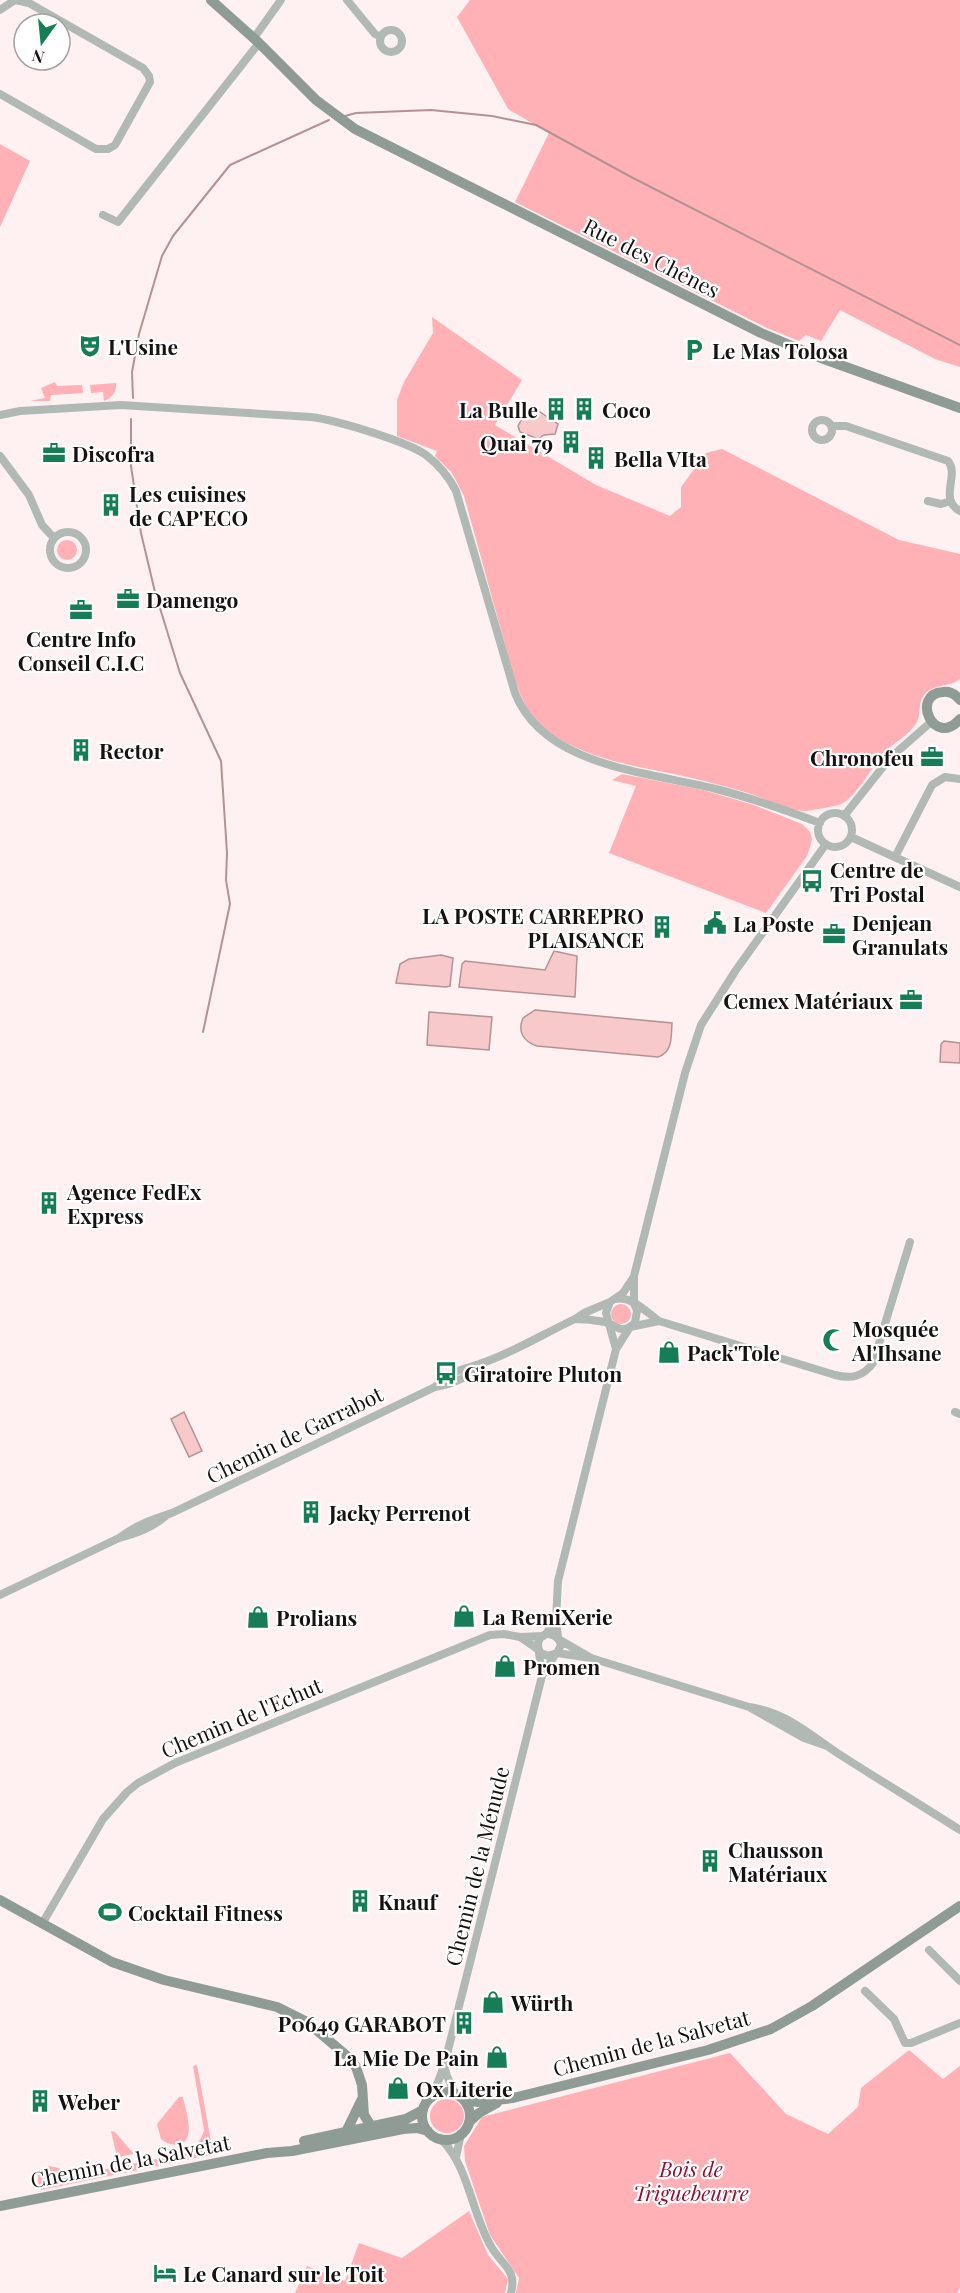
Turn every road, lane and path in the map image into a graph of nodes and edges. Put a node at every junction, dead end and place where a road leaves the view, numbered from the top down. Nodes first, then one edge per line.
1 (211, 0) edge
2 (281, 0) edge
3 (347, 0) edge
4 (0, 10) edge
5 (381, 37) dead end
6 (257, 41) junction
7 (0, 94) edge
8 (104, 215) dead end
9 (960, 408) edge
10 (0, 415) edge
11 (832, 426) dead end
12 (0, 456) edge
13 (928, 501) dead end
14 (951, 501) junction
15 (960, 511) edge
16 (54, 538) junction
17 (959, 697) edge
18 (960, 719) edge
19 (931, 722) junction
20 (960, 779) edge
21 (844, 816) junction
22 (820, 823) junction
23 (851, 837) junction
24 (826, 844) junction
25 (895, 857) junction
26 (960, 887) edge
27 (910, 1242) dead end
28 (634, 1276) junction
29 (613, 1301) junction
30 (634, 1304) junction
31 (575, 1319) junction
32 (659, 1321) junction
33 (609, 1323) junction
34 (630, 1327) junction
35 (616, 1349) junction
36 (0, 1595) edge
37 (556, 1618) junction
38 (544, 1635) junction
39 (520, 1637) junction
40 (559, 1639) junction
41 (540, 1651) junction
42 (556, 1654) junction
43 (591, 1658) junction
44 (542, 1676) junction
45 (960, 1830) edge
46 (0, 1900) edge
47 (958, 1907) edge
48 (42, 1924) junction
49 (929, 1950) dead end
50 (960, 1981) edge
51 (865, 1991) dead end
52 (960, 2023) edge
53 (444, 2066) junction
54 (433, 2095) junction
55 (459, 2097) junction
56 (362, 2099) junction
57 (503, 2101) junction
58 (423, 2110) junction
59 (469, 2122) junction
60 (372, 2126) junction
61 (346, 2132) junction
62 (428, 2132) junction
63 (461, 2134) junction
64 (441, 2138) junction
65 (267, 2153) junction
66 (456, 2157) junction
67 (0, 2206) edge
68 (512, 2293) edge

1 - 6 street, Rue des Chênes
2 - 6 street
3 - 5 street
4 - 7 street
6 - 8 street
6 - 9 street, Rue des Chênes
10 - 22 street
11 - 14 street
12 - 16 street
13 - 14 street
14 - 15 street
16 - 16 street
17 - 19 street
18 - 19 street
19 - 21 street
20 - 25 street
21 - 22 street
21 - 23 street
22 - 24 street
23 - 24 street
23 - 25 street
24 - 28 street
25 - 26 street
27 - 32 street
28 - 29 street
28 - 30 street
29 - 30 street
29 - 31 street, Chemin de Garrabot
29 - 33 street
30 - 32 street
30 - 34 street
31 - 33 street
31 - 36 street, Chemin de Garrabot
32 - 34 street
33 - 34 street
33 - 35 street
34 - 35 street
35 - 37 street
37 - 38 street
37 - 40 street
38 - 39 street, Chemin de l'Echut
38 - 40 street
38 - 41 street
39 - 41 street
39 - 48 street, Chemin de l'Echut
40 - 42 street
40 - 43 street
41 - 42 street
41 - 44 street, Chemin de la Ménude
42 - 43 street
42 - 44 street, Chemin de la Ménude
43 - 45 street
44 - 53 street, Chemin de la Ménude
46 - 48 street
47 - 57 street, Chemin de la Salvetat
48 - 56 street
49 - 50 street
51 - 52 street
53 - 54 street, Chemin de la Ménude
53 - 55 street
54 - 55 street
54 - 58 street
55 - 57 street, Chemin de la Salvetat
55 - 59 street
56 - 60 street
56 - 61 street
57 - 59 street, Chemin de la Salvetat
58 - 60 street, Chemin de la Salvetat
58 - 62 street
59 - 63 street
60 - 61 street, Chemin de la Salvetat
61 - 65 street, Chemin de la Salvetat
62 - 64 street
62 - 65 street, Chemin de la Salvetat
63 - 64 street
63 - 66 street
64 - 66 street
65 - 67 street, Chemin de la Salvetat
66 - 68 street

